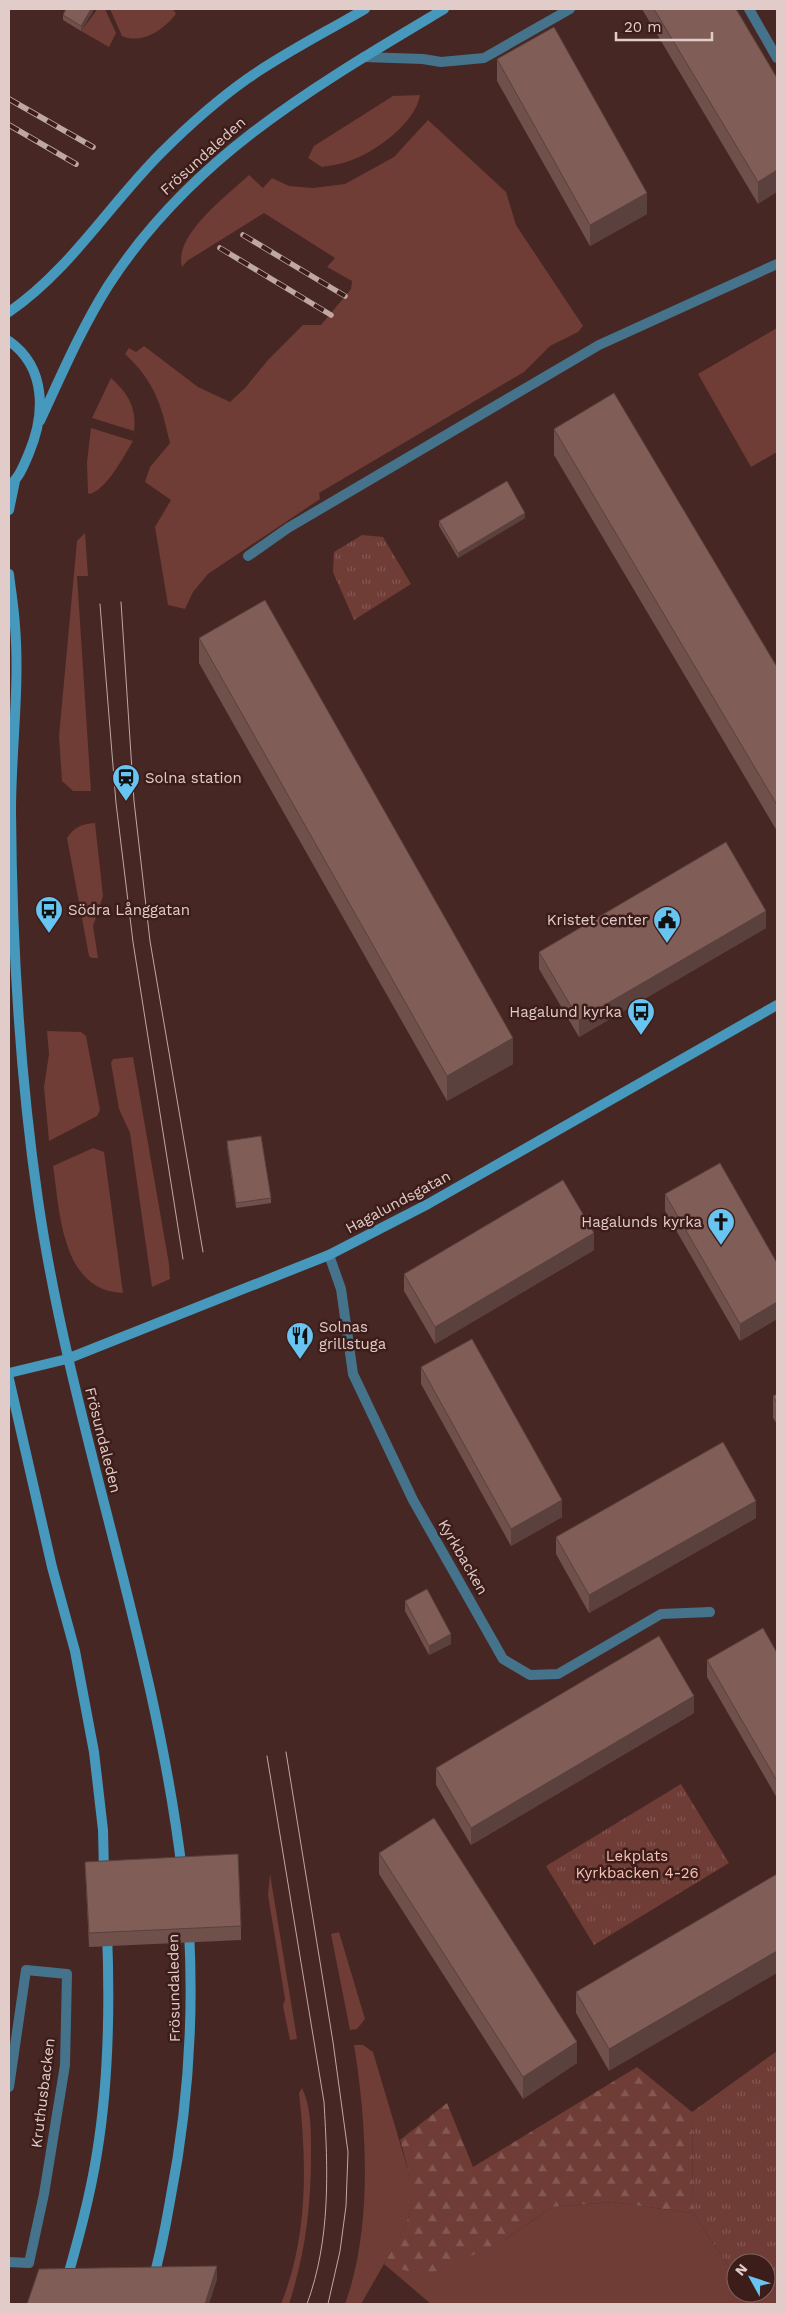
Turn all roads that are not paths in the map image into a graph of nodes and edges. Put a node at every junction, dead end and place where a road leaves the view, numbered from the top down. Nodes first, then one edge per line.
1 (365, 9) edge
2 (444, 9) edge
3 (570, 9) edge
4 (749, 9) edge
5 (364, 57) junction
6 (777, 58) edge
7 (777, 264) edge
8 (9, 312) edge
9 (9, 341) edge
10 (40, 422) junction
11 (12, 483) edge
12 (9, 510) edge
13 (248, 556) dead end
14 (9, 574) edge
15 (777, 1005) edge
16 (329, 1255) junction
17 (67, 1358) junction
18 (9, 1373) edge
19 (9, 1379) edge
20 (710, 1612) dead end
21 (183, 1881) edge
22 (105, 1888) edge
23 (106, 1918) edge
24 (188, 1921) edge
25 (9, 2087) edge
26 (9, 2262) edge
27 (60, 2304) edge
28 (146, 2304) edge

1 - 8 main road, Frösundaleden
2 - 5 main road, Frösundaleden
3 - 5 street
4 - 6 street
5 - 10 main road, Frösundaleden
7 - 13 street
9 - 10 main road
10 - 11 main road
11 - 12 main road
14 - 17 main road, Frösundaleden
15 - 16 main road, Hagalundsgatan
16 - 17 main road, Hagalundsgatan
16 - 20 street, Kyrkbacken
17 - 18 main road, Hagalundsgatan
17 - 21 main road, Frösundaleden
19 - 22 main road
23 - 27 main road
24 - 28 main road, Frösundaleden
25 - 26 street, Kruthusbacken

